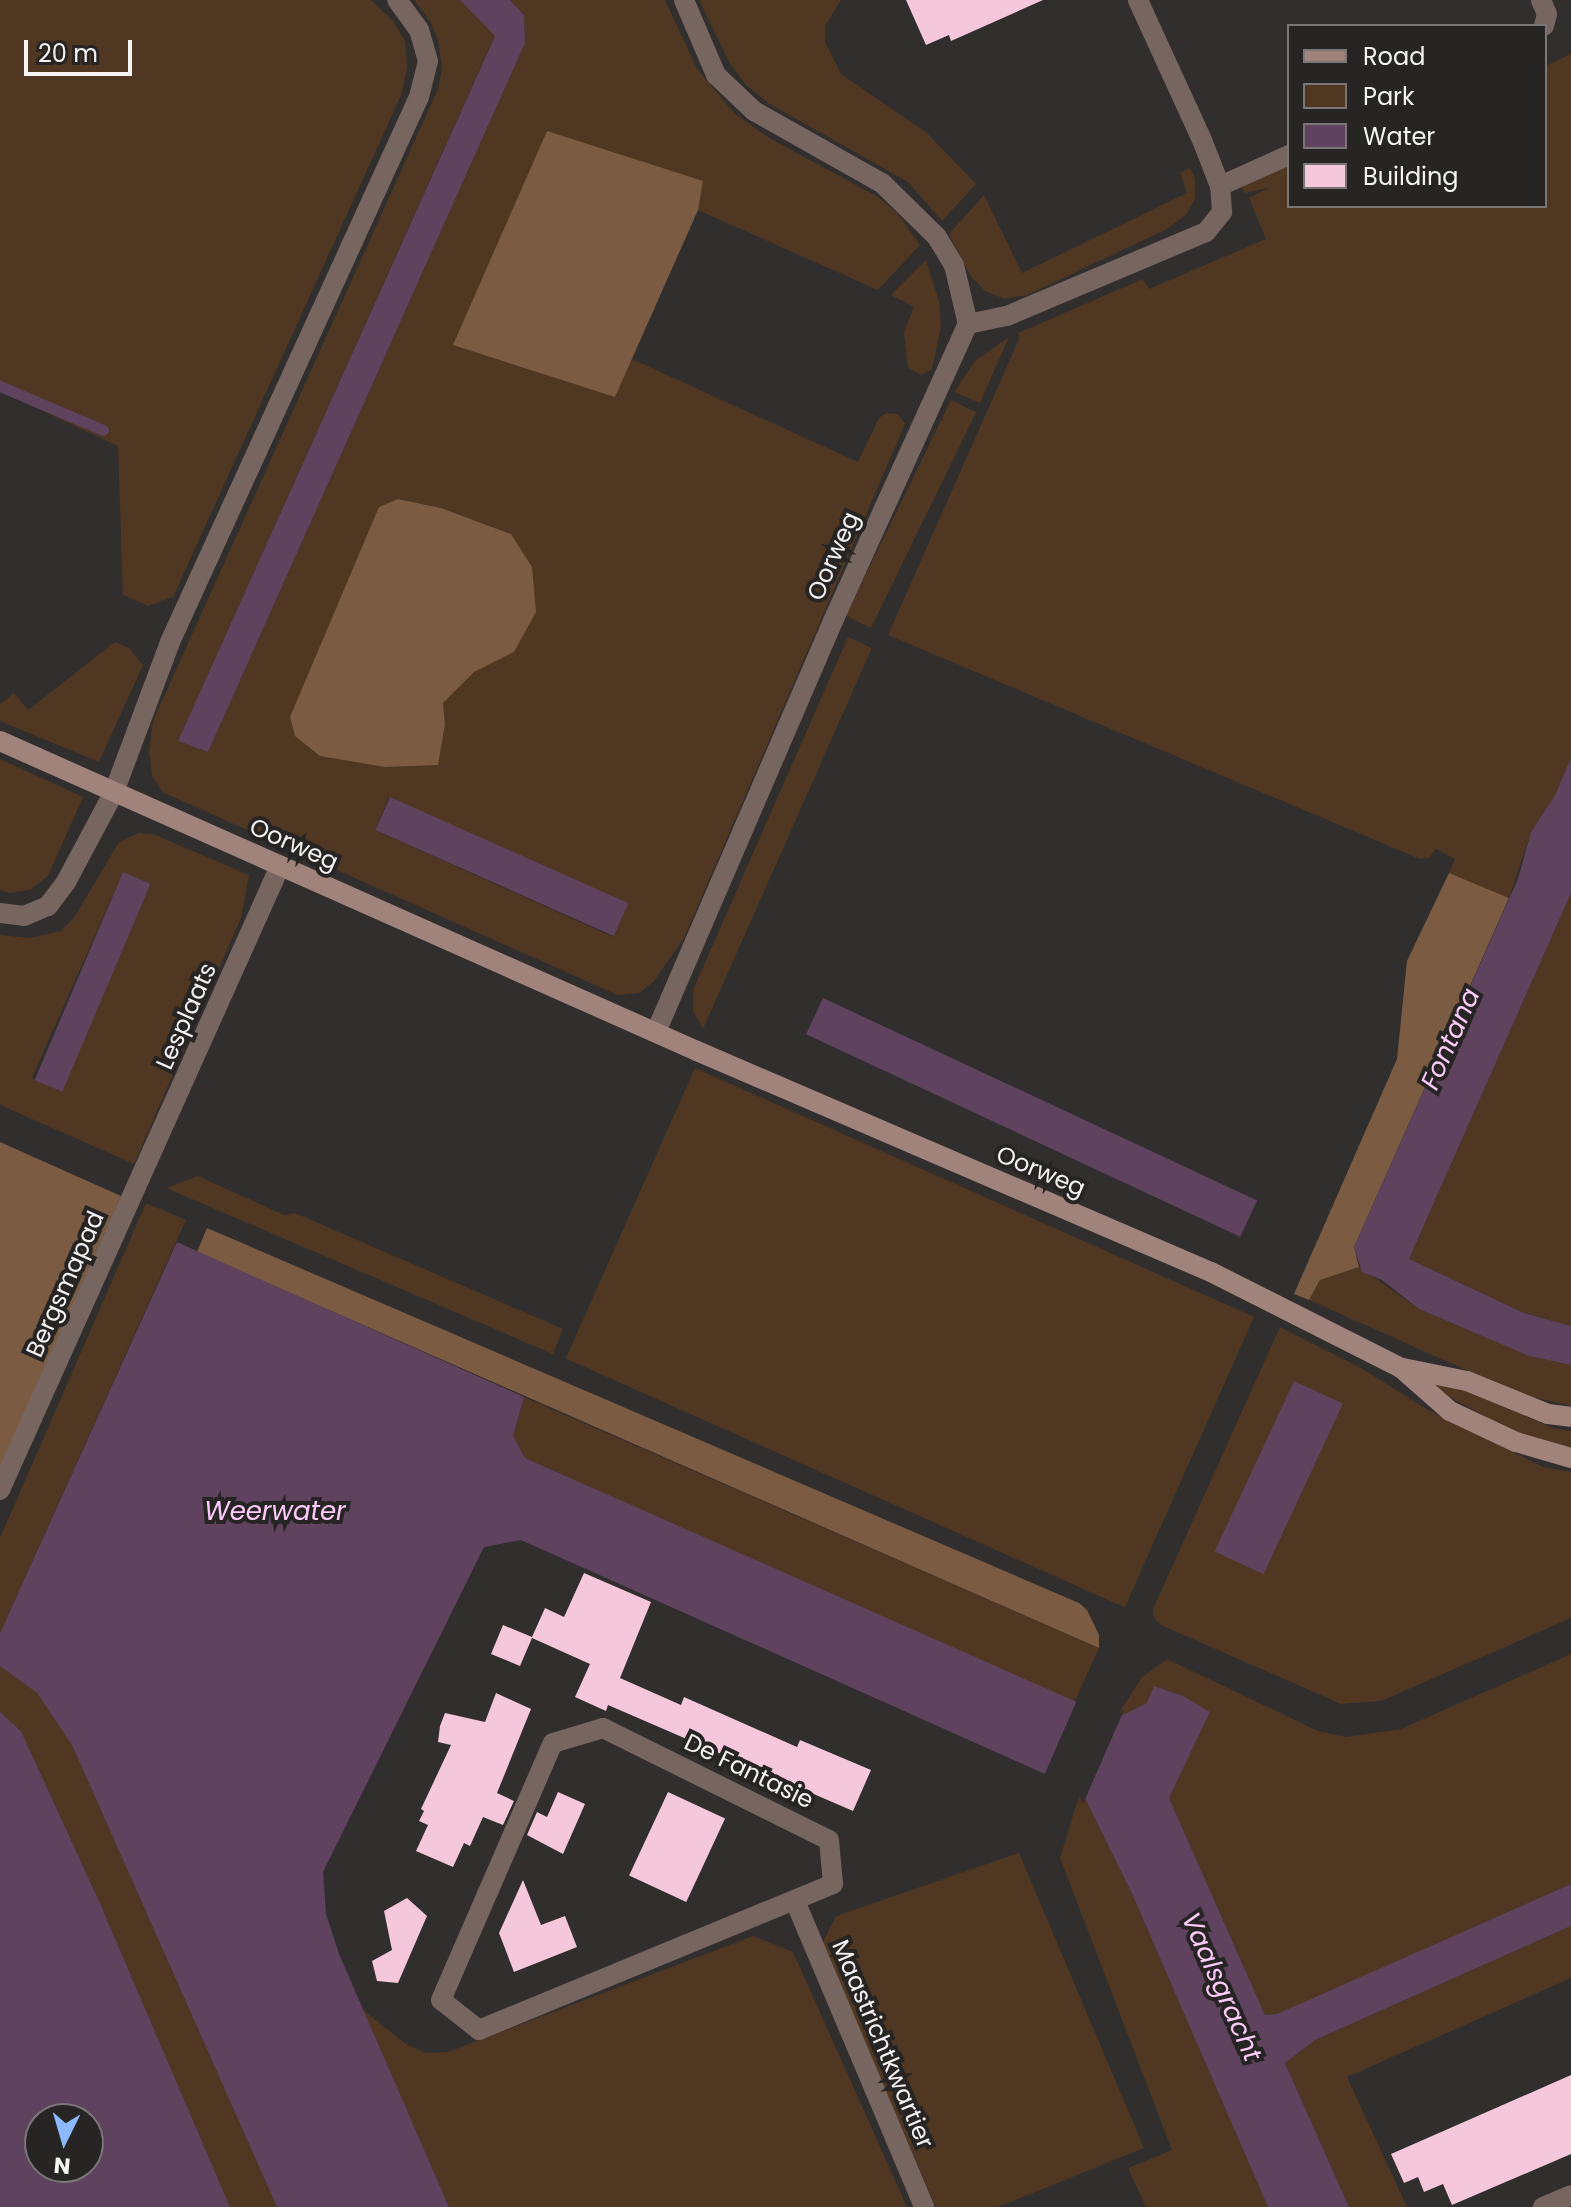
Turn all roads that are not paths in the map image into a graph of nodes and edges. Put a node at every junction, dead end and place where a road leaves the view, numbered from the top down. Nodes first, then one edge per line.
1 (397, 0) edge
2 (684, 0) edge
3 (1138, 0) edge
4 (1541, 0) edge
5 (1544, 24) edge
6 (1287, 156) edge
7 (1220, 186) junction
8 (968, 324) junction
9 (0, 741) edge
10 (114, 792) junction
11 (280, 866) junction
12 (0, 913) edge
13 (656, 1032) junction
14 (137, 1186) joint
15 (1401, 1368) junction
16 (1571, 1417) edge
17 (1571, 1458) edge
18 (0, 1490) edge
19 (795, 1901) junction
20 (1571, 2195) edge
21 (924, 2207) edge
22 (1543, 2207) edge

1 - 10 street
2 - 8 street
3 - 7 street
4 - 5 street
6 - 7 street
7 - 8 street
8 - 13 street, Oorweg
9 - 10 street, Oorweg
10 - 11 street, Oorweg
10 - 12 street
11 - 13 street, Oorweg
11 - 14 street, Lesplaats
13 - 15 street, Oorweg
14 - 18 street, Bergsmapad
15 - 16 street, Oorweg
15 - 17 street, Oorweg
19 - 19 street, De Fantasie
19 - 21 street, Maastrichtkwartier
20 - 22 street

